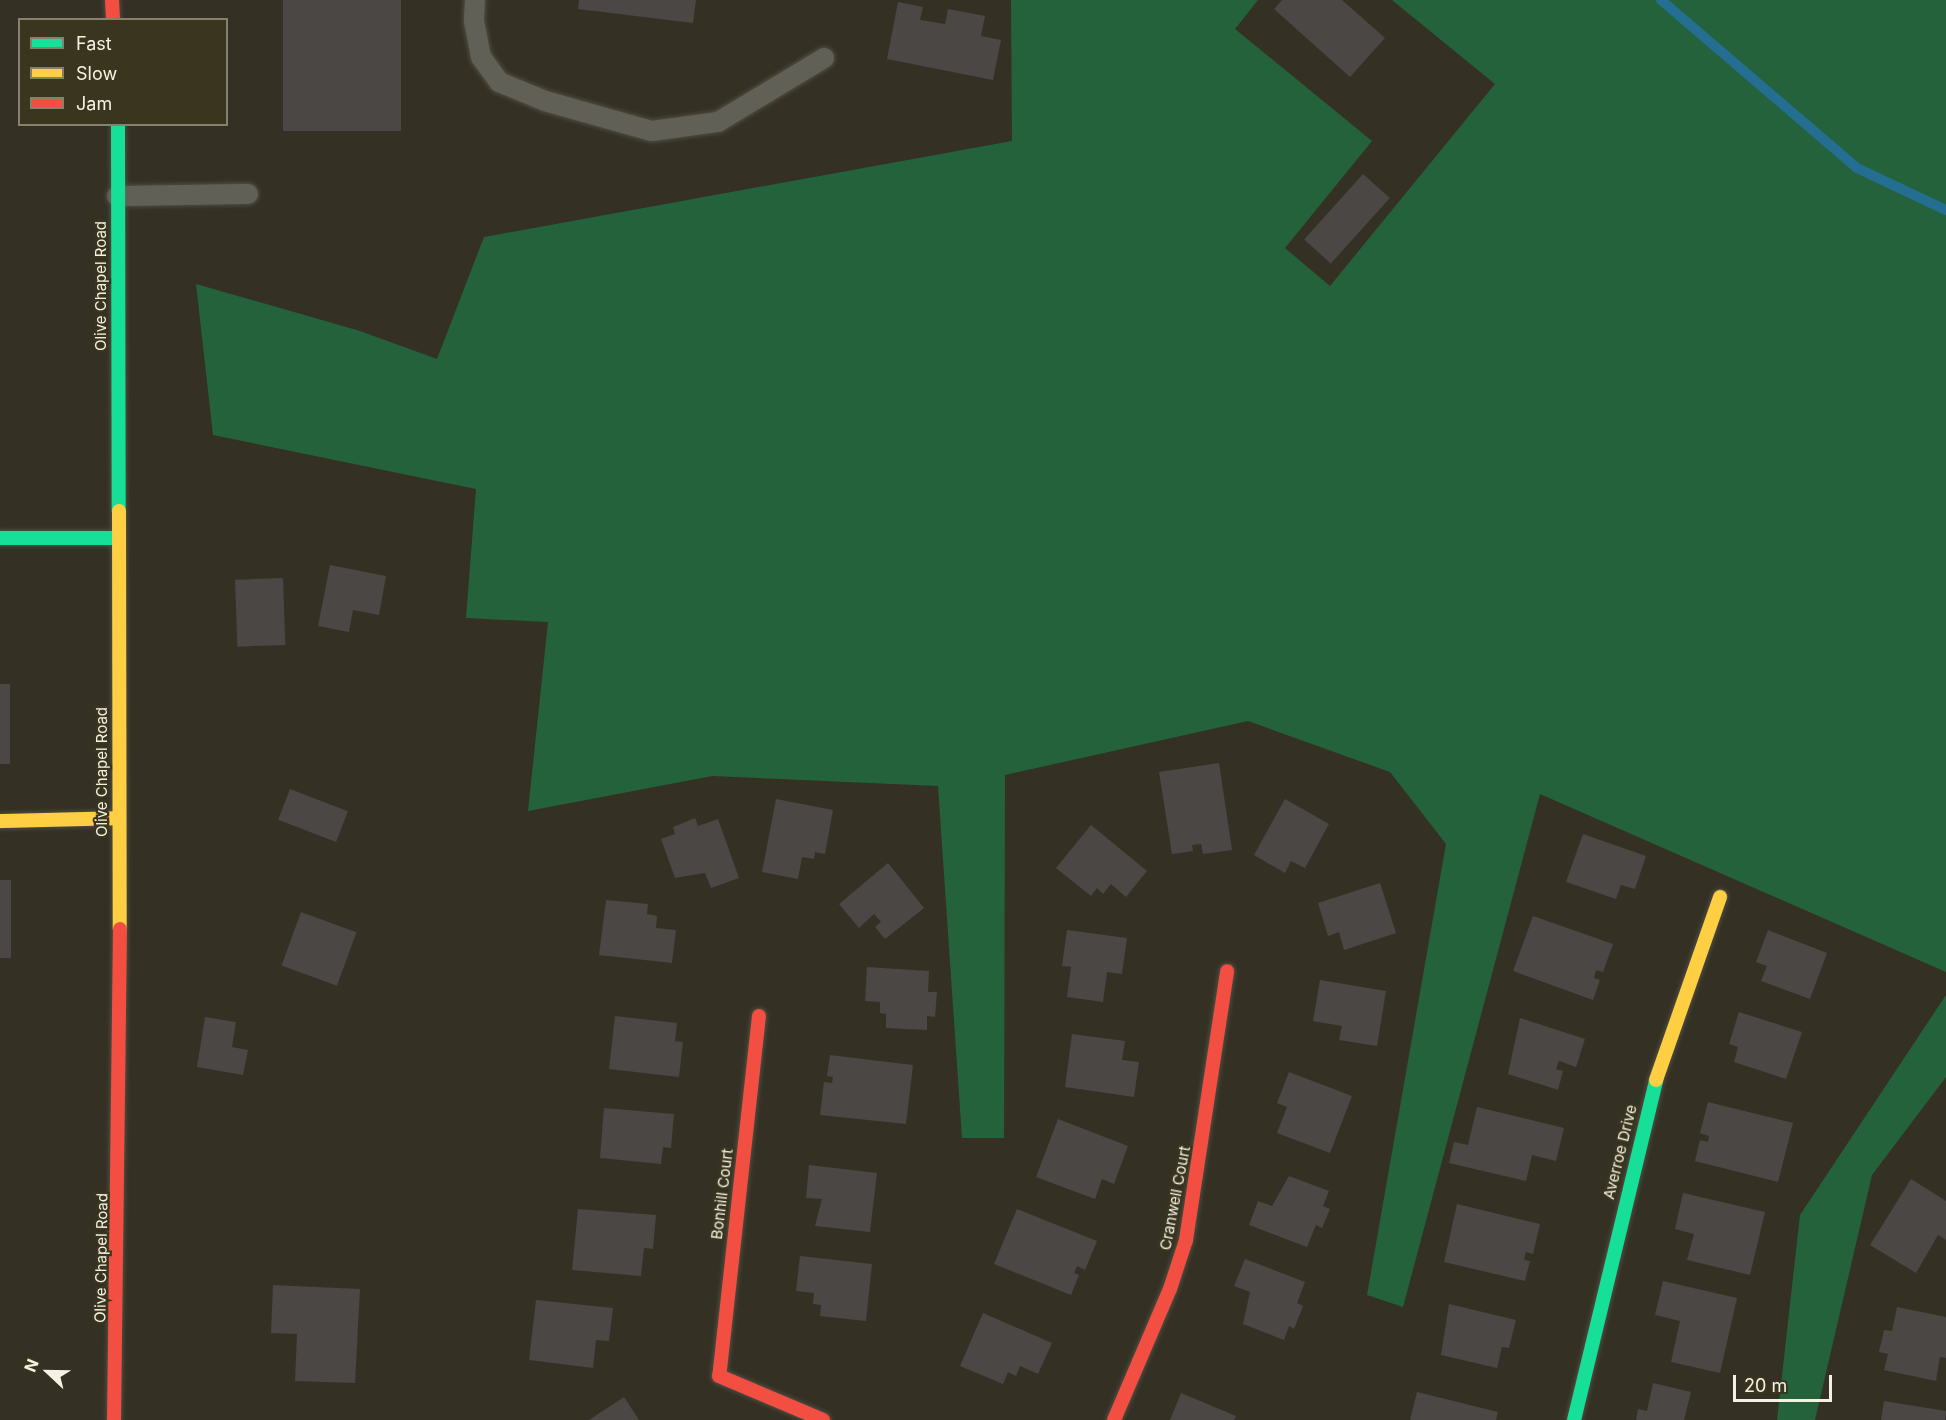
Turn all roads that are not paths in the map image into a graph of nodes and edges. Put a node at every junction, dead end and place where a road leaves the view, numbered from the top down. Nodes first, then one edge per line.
1 (112, 0) edge
2 (475, 0) edge
3 (113, 18) edge
4 (824, 58) dead end
5 (118, 126) edge
6 (248, 194) dead end
7 (117, 196) junction
8 (0, 538) edge
9 (117, 538) junction
10 (119, 818) junction
11 (0, 821) edge
12 (1720, 897) dead end
13 (1227, 971) dead end
14 (759, 1016) dead end
15 (114, 1420) edge
16 (823, 1420) edge
17 (1114, 1420) edge
18 (1574, 1420) edge

1 - 3 street
2 - 4 lane
5 - 7 street, Olive Chapel Road
6 - 7 lane
7 - 9 street, Olive Chapel Road
8 - 9 street
9 - 10 street, Olive Chapel Road
10 - 11 street
10 - 15 street, Olive Chapel Road
12 - 18 street, Averroe Drive
13 - 17 street, Cranwell Court
14 - 16 street, Bonhill Court

